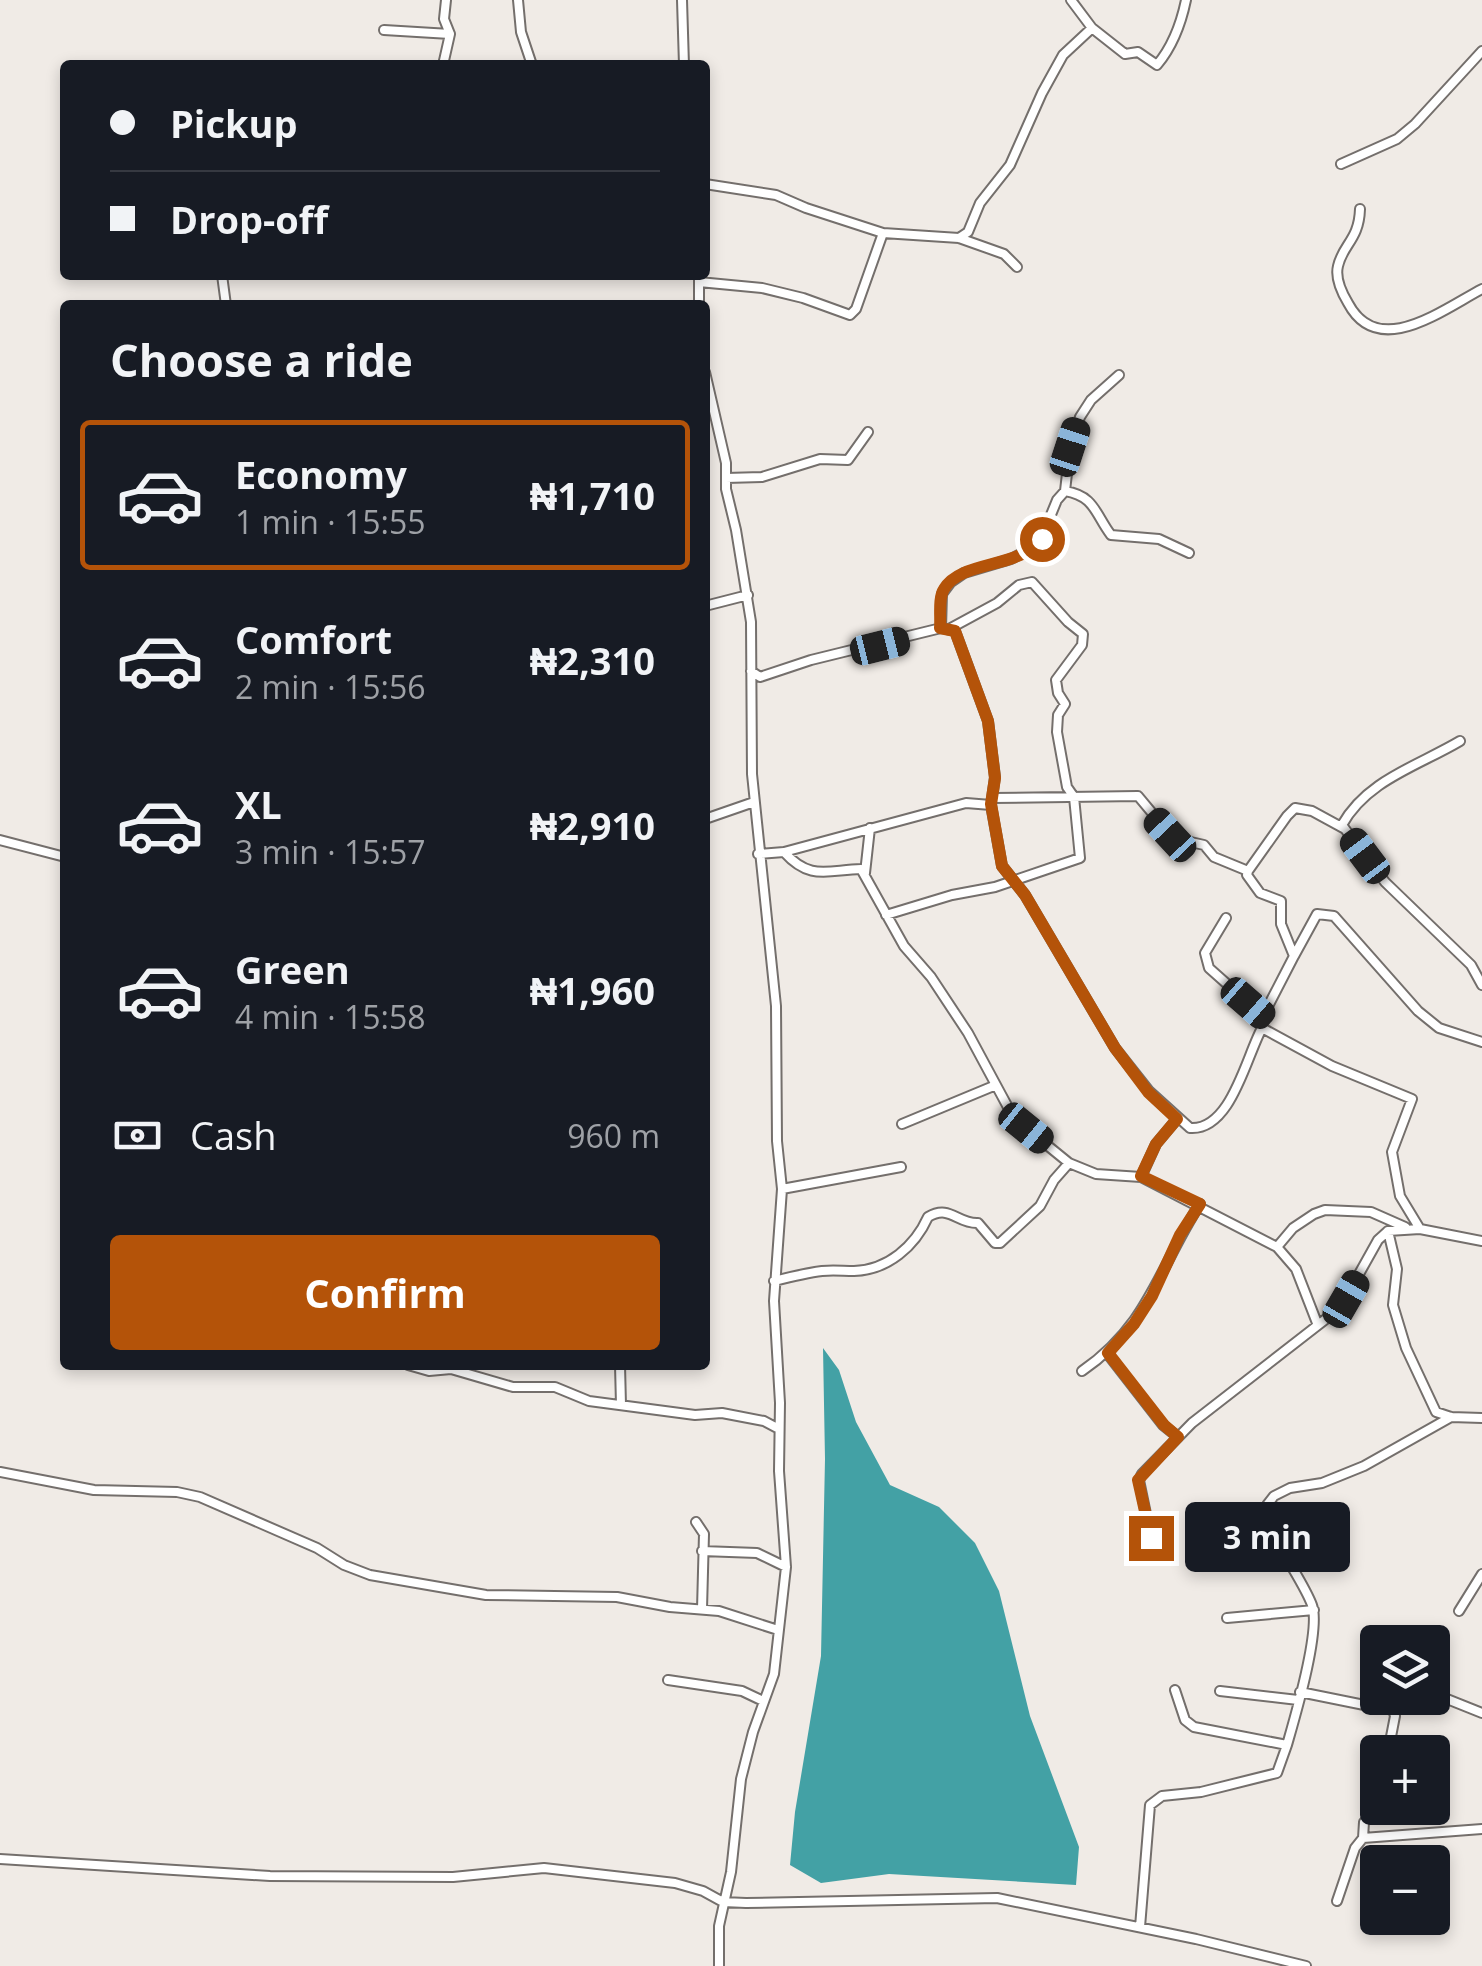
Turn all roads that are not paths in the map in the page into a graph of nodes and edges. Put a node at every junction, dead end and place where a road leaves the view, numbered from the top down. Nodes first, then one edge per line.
1 (446, 0) edge
2 (518, 0) edge
3 (682, 0) edge
4 (1071, 0) edge
5 (1186, 0) edge
6 (1092, 28) junction
7 (384, 30) dead end
8 (450, 34) junction
9 (1482, 51) edge
10 (444, 60) edge
11 (530, 60) edge
12 (684, 60) edge
13 (1341, 164) dead end
14 (710, 185) edge
15 (1360, 209) dead end
16 (883, 233) junction
17 (959, 238) junction
18 (1017, 266) dead end
19 (710, 280) edge
20 (1482, 289) edge
21 (1119, 375) dead end
22 (710, 392) edge
23 (718, 424) junction
24 (710, 428) edge
25 (868, 432) dead end
26 (726, 478) junction
27 (1065, 491) junction
28 (1189, 552) dead end
29 (748, 596) junction
30 (710, 605) edge
31 (945, 628) junction
32 (751, 671) junction
33 (1460, 742) dead end
34 (1074, 797) junction
35 (754, 802) junction
36 (991, 802) junction
37 (710, 817) edge
38 (870, 828) junction
39 (1345, 829) junction
40 (0, 840) edge
41 (784, 852) junction
42 (758, 854) junction
43 (60, 856) edge
44 (1248, 872) junction
45 (865, 873) junction
46 (1014, 880) junction
47 (886, 915) junction
48 (1226, 918) dead end
49 (1294, 956) junction
50 (1482, 984) edge
51 (1263, 1016) junction
52 (1262, 1028) junction
53 (1482, 1042) edge
54 (996, 1085) junction
55 (1177, 1119) junction
56 (902, 1124) dead end
57 (1070, 1163) junction
58 (901, 1167) dead end
59 (1141, 1176) junction
60 (782, 1189) junction
61 (1200, 1204) junction
62 (1407, 1228) junction
63 (1420, 1229) junction
64 (1388, 1231) junction
65 (1482, 1241) edge
66 (1277, 1246) junction
67 (774, 1281) junction
68 (1316, 1324) junction
69 (1108, 1353) junction
70 (454, 1370) edge
71 (622, 1370) edge
72 (1082, 1371) dead end
73 (621, 1405) junction
74 (1450, 1417) junction
75 (1482, 1418) edge
76 (779, 1429) junction
77 (1178, 1437) junction
78 (0, 1472) edge
79 (696, 1522) dead end
80 (1151, 1538) dead end
81 (702, 1551) junction
82 (786, 1567) junction
83 (1482, 1574) edge
84 (702, 1609) junction
85 (1314, 1610) junction
86 (1459, 1611) dead end
87 (1227, 1618) dead end
88 (778, 1630) junction
89 (668, 1680) dead end
90 (1174, 1690) dead end
91 (1220, 1691) dead end
92 (1299, 1696) junction
93 (1450, 1700) edge
94 (764, 1702) junction
95 (1360, 1707) edge
96 (1482, 1713) edge
97 (1288, 1745) junction
98 (1364, 1825) edge
99 (1482, 1830) edge
100 (1363, 1838) junction
101 (0, 1859) edge
102 (1336, 1901) dead end
103 (723, 1902) junction
104 (1140, 1927) junction
105 (719, 1966) edge
106 (1306, 1966) edge

1 - 8 street
2 - 11 street
3 - 12 street
4 - 6 street
5 - 6 street
6 - 17 street
7 - 8 street
8 - 10 street
9 - 13 street
14 - 16 street
15 - 20 street
16 - 17 street
16 - 19 street
17 - 18 street
21 - 27 street
22 - 23 street
23 - 24 street
23 - 26 street
25 - 26 street
26 - 29 street
27 - 28 street
27 - 31 street
29 - 30 street
29 - 32 street
31 - 32 street
31 - 34 street
31 - 36 street
32 - 35 street
33 - 39 street
34 - 36 street
34 - 44 street
34 - 46 street
35 - 37 street
35 - 42 street
36 - 38 street
36 - 46 street
38 - 41 street
38 - 45 street
39 - 44 street
39 - 50 street
40 - 43 street
41 - 42 street
41 - 45 street
42 - 60 street
44 - 49 street
45 - 47 street
46 - 47 street
46 - 55 street
47 - 54 street
48 - 51 street
49 - 51 street
49 - 53 street
51 - 52 street
52 - 55 street
52 - 63 street
54 - 56 street
54 - 57 street
55 - 59 street
57 - 59 street
57 - 67 street
58 - 60 street
59 - 61 street
60 - 67 street
61 - 66 street
61 - 69 street
62 - 63 street
62 - 64 street
62 - 66 street
63 - 65 street
64 - 68 street
64 - 74 street
66 - 68 street
67 - 76 street
68 - 77 street
69 - 72 street
69 - 77 street
70 - 73 street
71 - 73 street
73 - 76 street
74 - 75 street
74 - 85 street
76 - 82 street
77 - 80 street
78 - 84 street
79 - 81 street
81 - 82 street
81 - 84 street
82 - 88 street
83 - 86 street
84 - 88 street
85 - 87 street
85 - 92 street
88 - 94 street
89 - 94 street
90 - 97 street
91 - 92 street
92 - 95 street
92 - 97 street
93 - 96 street
94 - 103 street
97 - 104 street
98 - 100 street
99 - 100 street
100 - 102 street
101 - 103 street
103 - 104 street
103 - 105 street
104 - 106 street

